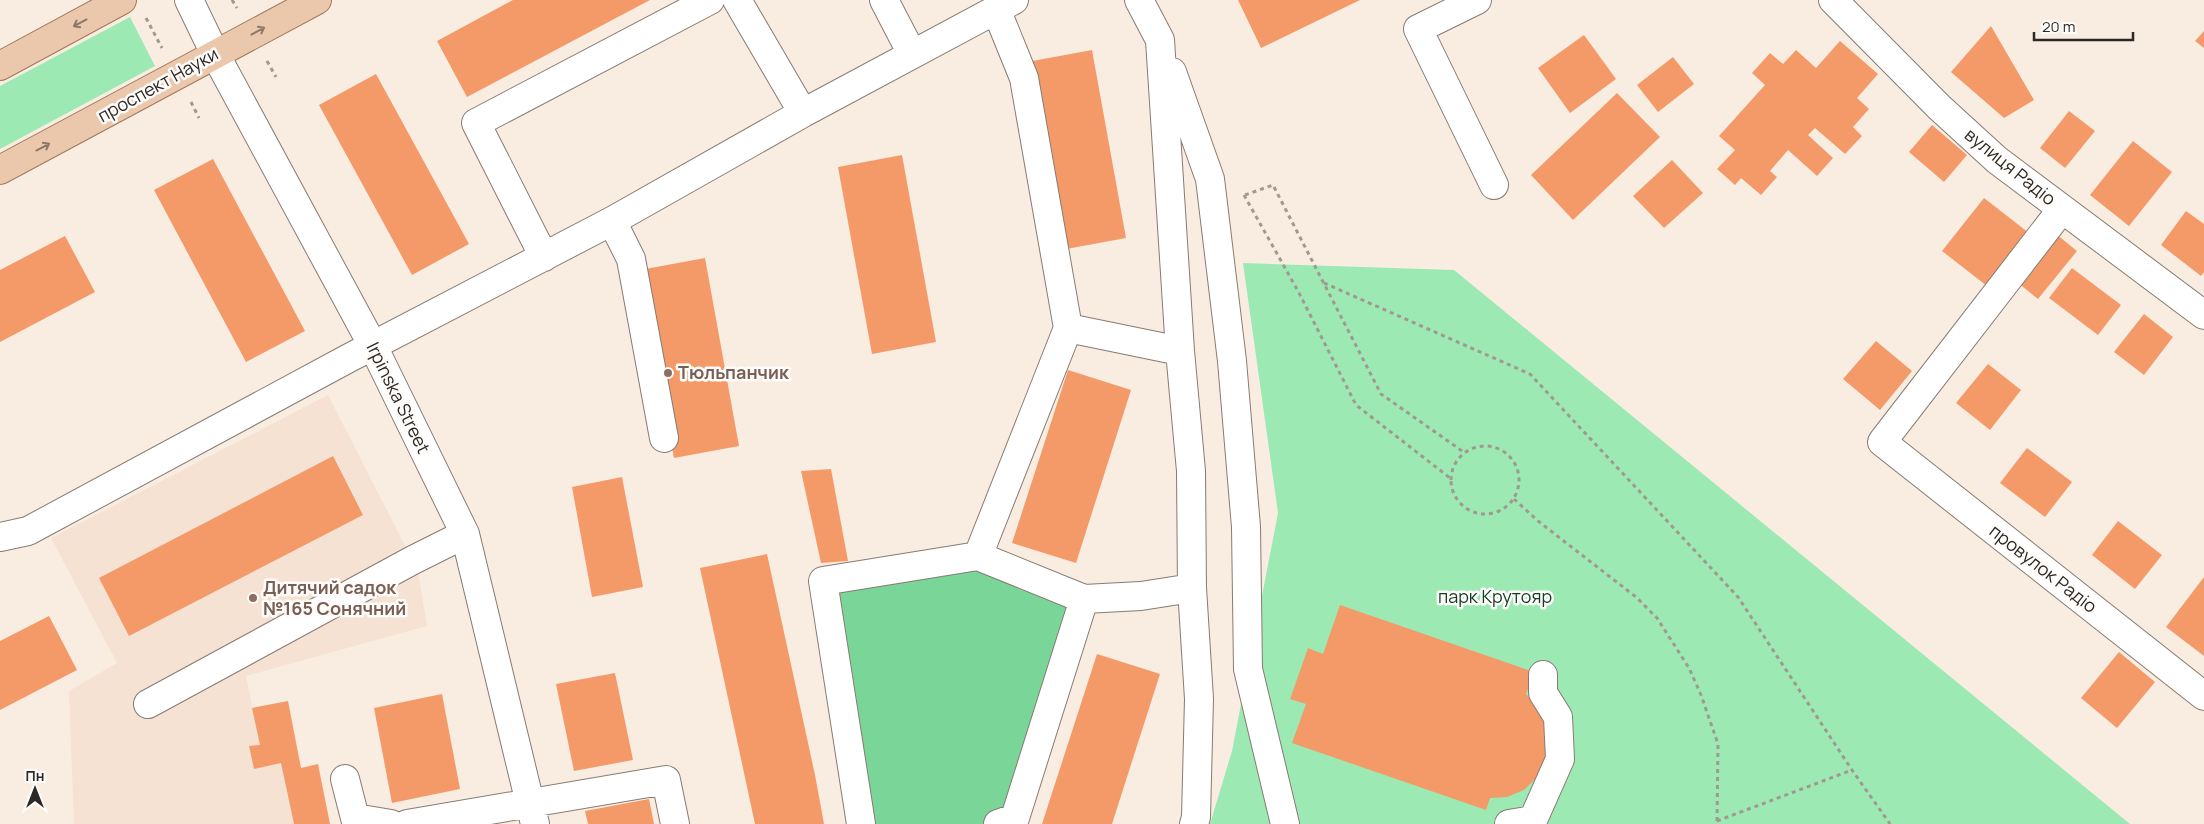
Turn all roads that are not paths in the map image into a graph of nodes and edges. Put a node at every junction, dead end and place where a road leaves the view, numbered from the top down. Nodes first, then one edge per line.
1 (122, 0) edge
2 (188, 0) edge
3 (317, 0) edge
4 (710, 0) edge
5 (737, 0) edge
6 (884, 0) edge
7 (1139, 0) edge
8 (1477, 0) edge
9 (1833, 0) edge
10 (1005, 5) edge
11 (1160, 40) junction
12 (215, 54) junction
13 (912, 54) junction
14 (0, 66) edge
15 (803, 113) junction
16 (0, 170) edge
17 (1494, 185) dead end
18 (2062, 209) junction
19 (612, 221) junction
20 (544, 257) junction
21 (2204, 315) edge
22 (1068, 328) junction
23 (373, 346) junction
24 (1180, 351) junction
25 (664, 438) dead end
26 (465, 534) junction
27 (0, 537) edge
28 (978, 556) junction
29 (1192, 588) junction
30 (1084, 599) junction
31 (1543, 675) dead end
32 (2204, 696) edge
33 (148, 704) dead end
34 (345, 778) dead end
35 (533, 813) edge
36 (390, 824) edge
37 (408, 824) edge
38 (675, 824) edge
39 (861, 824) edge
40 (998, 824) edge
41 (1194, 824) edge
42 (1285, 824) edge
43 (1509, 824) edge

1 -> 14 main road
2 - 12 street, Irpinska Street
12 -> 3 main road, проспект Науки
4 - 20 street
5 - 15 street
6 - 13 street
7 - 11 street
8 - 17 street
9 - 18 street, вулиця Радіо
10 - 13 street
10 - 22 street
11 - 24 street
11 - 42 street
16 -> 12 main road, проспект Науки
12 - 23 street, Irpinska Street
13 - 15 street
15 - 19 street
18 - 21 street, вулиця Радіо
18 - 32 street, провулок Радіо
19 - 20 street
19 - 25 street
20 - 23 street
22 - 24 street
22 - 28 street
23 - 26 street, Irpinska Street
23 - 27 street
24 - 29 street
26 - 33 street
26 - 35 street, Irpinska Street
28 - 30 street
28 - 39 street
29 - 30 street
29 - 41 street
30 - 40 street
31 - 43 street
34 - 36 street
35 - 37 street
35 - 38 street

